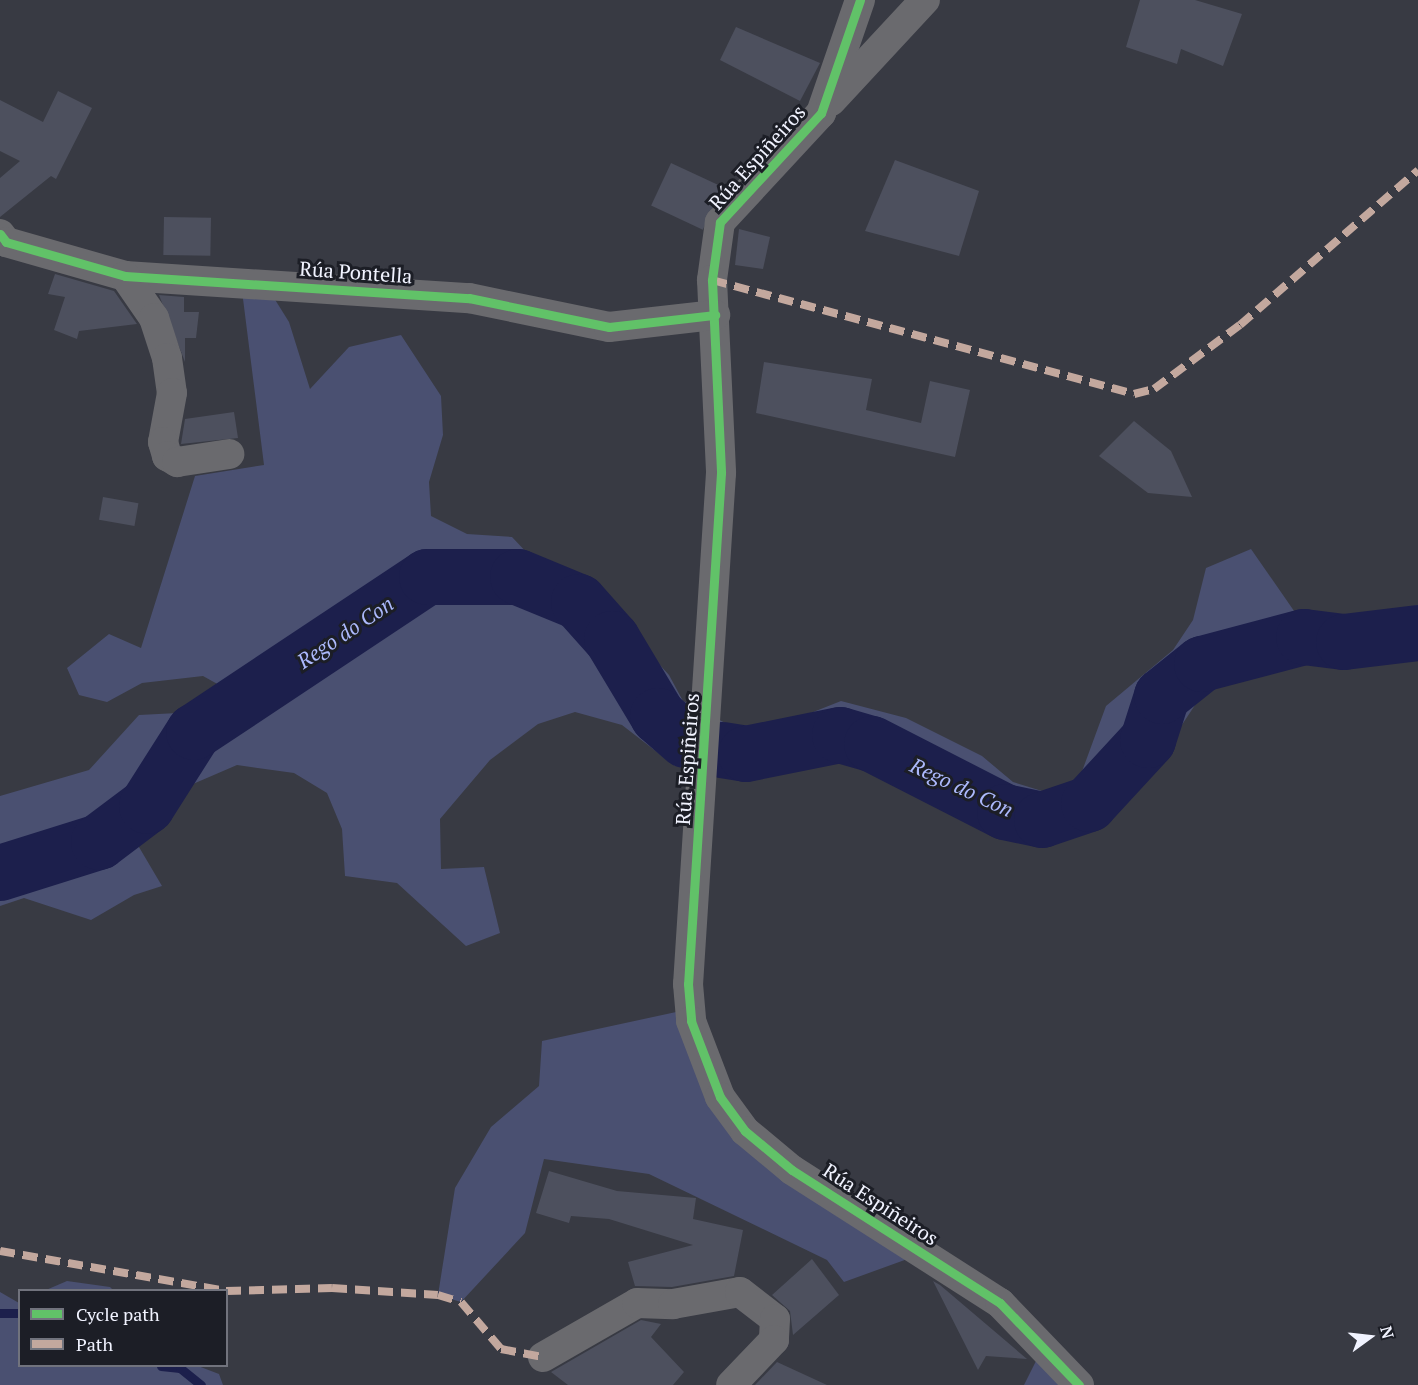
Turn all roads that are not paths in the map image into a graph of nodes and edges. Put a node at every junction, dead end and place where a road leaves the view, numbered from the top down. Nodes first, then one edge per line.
1 (860, 0) edge
2 (925, 0) edge
3 (821, 113) junction
4 (2, 242) edge
5 (125, 276) junction
6 (715, 315) junction
7 (229, 454) dead end
8 (543, 1357) dead end
9 (740, 1383) edge
10 (1079, 1385) edge

1 - 3 street, Rúa Espiñeiros
2 - 3 street, Rúa Espiñeiros
3 - 6 street, Rúa Espiñeiros
4 - 5 street, Rúa Pontella
5 - 6 street, Rúa Pontella
5 - 7 street
6 - 10 street, Rúa Espiñeiros
8 - 9 street

